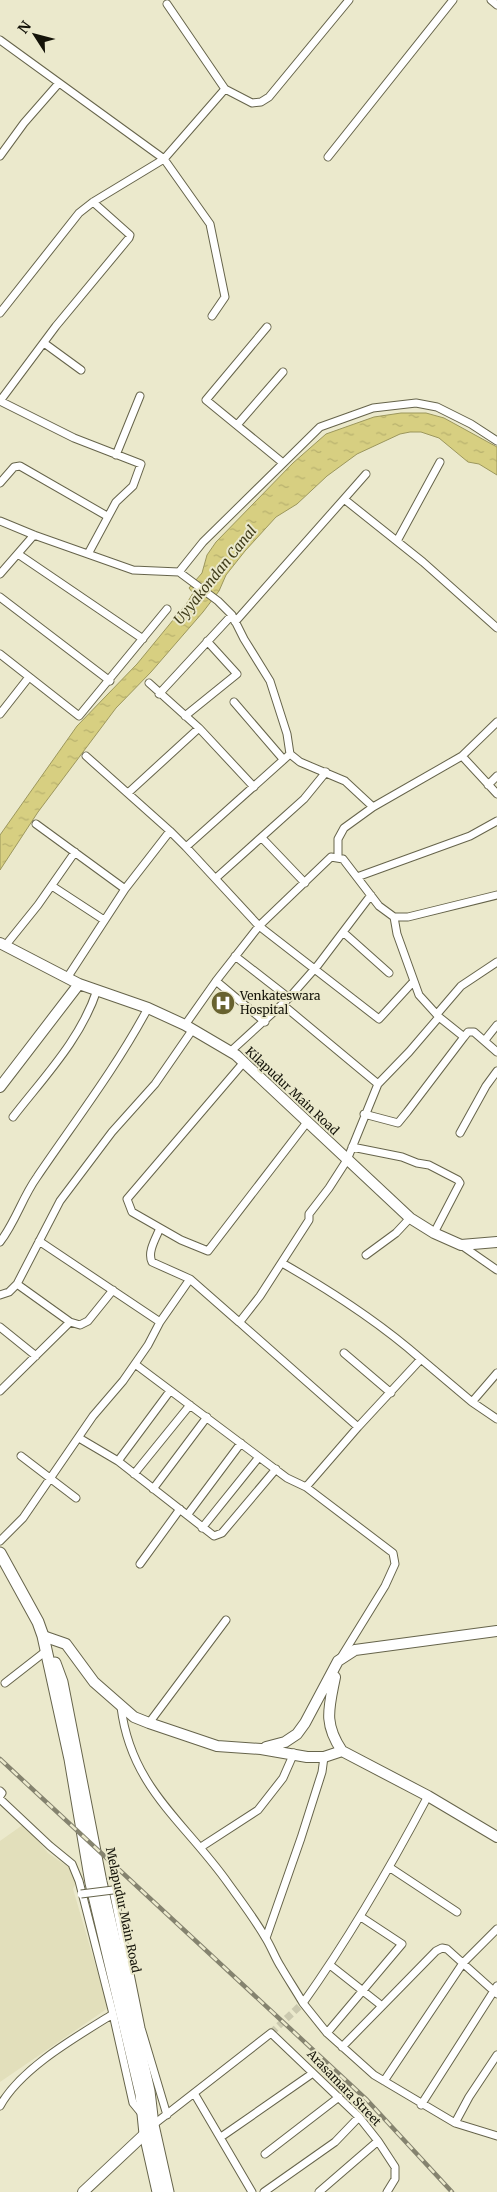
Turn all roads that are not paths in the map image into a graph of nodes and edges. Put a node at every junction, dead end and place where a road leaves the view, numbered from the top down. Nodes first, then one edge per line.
1 (349, 0) edge
2 (453, 0) edge
3 (491, 0) edge
4 (167, 4) dead end
5 (497, 5) edge
6 (0, 40) edge
7 (58, 83) junction
8 (224, 89) junction
9 (0, 156) edge
10 (328, 157) dead end
11 (164, 160) junction
12 (93, 202) junction
13 (0, 313) edge
14 (212, 316) dead end
15 (267, 327) dead end
16 (44, 343) junction
17 (80, 370) dead end
18 (283, 372) dead end
19 (140, 396) dead end
20 (0, 401) edge
21 (237, 425) junction
22 (497, 441) edge
23 (116, 454) junction
24 (440, 462) dead end
25 (283, 463) junction
26 (366, 474) dead end
27 (0, 483) edge
28 (344, 499) junction
29 (108, 516) junction
30 (2, 523) edge
31 (34, 535) junction
32 (397, 541) junction
33 (18, 554) junction
34 (88, 554) junction
35 (179, 572) junction
36 (0, 574) edge
37 (0, 597) edge
38 (167, 609) dead end
39 (234, 618) junction
40 (497, 628) edge
41 (143, 639) junction
42 (207, 641) junction
43 (0, 654) edge
44 (29, 677) junction
45 (110, 681) junction
46 (149, 683) dead end
47 (160, 694) junction
48 (234, 702) dead end
49 (0, 714) edge
50 (185, 716) junction
51 (497, 722) edge
52 (200, 728) junction
53 (290, 754) junction
54 (86, 756) dead end
55 (462, 756) junction
56 (283, 759) junction
57 (326, 772) junction
58 (497, 776) edge
59 (488, 785) junction
60 (254, 787) junction
61 (128, 793) junction
62 (497, 794) edge
63 (373, 806) junction
64 (497, 821) edge
65 (36, 824) dead end
66 (170, 831) junction
67 (262, 838) junction
68 (186, 847) junction
69 (75, 852) junction
70 (338, 858) junction
71 (357, 877) junction
72 (216, 878) junction
73 (305, 883) junction
74 (52, 886) junction
75 (125, 889) junction
76 (497, 894) edge
77 (371, 895) junction
78 (394, 917) junction
79 (104, 920) junction
80 (259, 926) junction
81 (343, 932) junction
82 (3, 945) edge
83 (236, 956) junction
84 (497, 962) edge
85 (313, 969) junction
86 (389, 973) dead end
87 (67, 978) junction
88 (216, 981) junction
89 (413, 982) junction
90 (79, 984) junction
91 (96, 990) junction
92 (289, 998) junction
93 (282, 1005) junction
94 (148, 1008) junction
95 (438, 1015) junction
96 (265, 1022) junction
97 (497, 1025) edge
98 (189, 1027) junction
99 (464, 1037) junction
100 (485, 1040) junction
101 (230, 1051) junction
102 (497, 1052) edge
103 (244, 1062) junction
104 (497, 1071) edge
105 (378, 1084) junction
106 (0, 1087) edge
107 (364, 1114) junction
108 (13, 1117) dead end
109 (308, 1121) junction
110 (460, 1133) dead end
111 (352, 1147) junction
112 (347, 1160) junction
113 (410, 1218) junction
114 (160, 1228) junction
115 (434, 1233) junction
116 (39, 1241) junction
117 (0, 1242) edge
118 (497, 1242) edge
119 (461, 1245) junction
120 (366, 1254) dead end
121 (282, 1263) junction
122 (497, 1270) edge
123 (190, 1280) junction
124 (17, 1284) junction
125 (113, 1290) junction
126 (0, 1295) edge
127 (70, 1322) junction
128 (160, 1322) junction
129 (239, 1322) junction
130 (0, 1327) edge
131 (344, 1353) dead end
132 (36, 1356) junction
133 (421, 1359) junction
134 (135, 1364) junction
135 (497, 1373) edge
136 (0, 1391) edge
137 (170, 1391) junction
138 (391, 1392) junction
139 (472, 1402) junction
140 (190, 1405) junction
141 (207, 1417) junction
142 (497, 1419) edge
143 (358, 1427) junction
144 (79, 1438) junction
145 (241, 1443) junction
146 (21, 1456) dead end
147 (260, 1457) junction
148 (118, 1460) junction
149 (276, 1469) junction
150 (134, 1474) junction
151 (51, 1478) junction
152 (306, 1487) junction
153 (153, 1489) junction
154 (76, 1498) dead end
155 (180, 1509) junction
156 (188, 1514) junction
157 (202, 1528) junction
158 (0, 1540) edge
159 (0, 1554) edge
160 (140, 1564) dead end
161 (226, 1620) dead end
162 (497, 1630) edge
163 (43, 1636) junction
164 (46, 1651) junction
165 (338, 1661) junction
166 (5, 1683) dead end
167 (122, 1707) junction
168 (149, 1723) junction
169 (261, 1749) junction
170 (342, 1751) junction
171 (294, 1753) junction
172 (324, 1757) junction
173 (0, 1791) edge
174 (428, 1796) junction
175 (0, 1798) edge
176 (497, 1837) edge
177 (201, 1847) junction
178 (389, 1867) junction
179 (81, 1894) junction
180 (457, 1912) dead end
181 (361, 1917) junction
182 (497, 1929) edge
183 (266, 1938) junction
184 (463, 1963) junction
185 (330, 1965) junction
186 (362, 1990) junction
187 (496, 1990) edge
188 (303, 2003) junction
189 (382, 2006) junction
190 (113, 2014) junction
191 (327, 2033) junction
192 (342, 2048) junction
193 (497, 2056) edge
194 (312, 2073) junction
195 (384, 2081) junction
196 (194, 2093) junction
197 (339, 2097) junction
198 (422, 2105) junction
199 (0, 2106) edge
200 (167, 2115) junction
201 (144, 2116) junction
202 (359, 2118) junction
203 (455, 2123) junction
204 (149, 2130) junction
205 (497, 2136) edge
206 (221, 2137) junction
207 (378, 2141) junction
208 (265, 2154) dead end
209 (83, 2192) edge
210 (158, 2192) edge
211 (168, 2192) edge
212 (252, 2192) edge
213 (264, 2192) edge
214 (319, 2192) edge
215 (387, 2192) edge

1 - 8 street
2 - 10 street
3 - 5 street
4 - 8 street
6 - 7 street
7 - 9 street
7 - 11 street
8 - 11 street
11 - 12 street
11 - 14 street
12 - 13 street
12 - 16 street
15 - 21 street
16 - 17 street
16 - 20 street
18 - 21 street
19 - 23 street
20 - 23 street
21 - 25 street
22 - 25 street
23 - 29 street
24 - 32 street
25 - 35 street
26 - 28 street
27 - 29 street
28 - 32 street
28 - 39 street
29 - 34 street
30 - 31 street
31 - 33 street
31 - 34 street
32 - 40 street
33 - 36 street
33 - 41 street
34 - 35 street
35 - 39 street
37 - 45 street
38 - 41 street
39 - 42 street
39 - 53 street
41 - 45 street
42 - 47 street
42 - 50 street
43 - 44 street
44 - 45 street
44 - 49 street
46 - 47 street
47 - 50 street
48 - 56 street
50 - 52 street
51 - 55 street
52 - 60 street
52 - 61 street
53 - 56 street
53 - 57 street
54 - 61 street
55 - 59 street
55 - 63 street
56 - 60 street
57 - 63 street
57 - 67 street
58 - 59 street
59 - 62 street
60 - 68 street
61 - 66 street
63 - 70 street
64 - 71 street
65 - 69 street
66 - 68 street
66 - 75 street
67 - 72 street
67 - 73 street
68 - 72 street
69 - 74 street
69 - 75 street
70 - 71 street
70 - 73 street
71 - 77 street
72 - 80 street
73 - 80 street
74 - 79 street
74 - 82 street
75 - 79 street
76 - 78 street
77 - 78 street
77 - 81 street
78 - 89 street
79 - 87 street
80 - 83 street
80 - 85 street
81 - 85 street
81 - 86 street
82 - 87 street, Kilapudur Main Road
83 - 88 street
83 - 92 street
84 - 95 street
85 - 89 street
85 - 92 street
87 - 90 street, Kilapudur Main Road
88 - 96 street
88 - 98 street
89 - 95 street
90 - 91 street, Kilapudur Main Road
90 - 106 street
91 - 94 street, Kilapudur Main Road
91 - 108 street
92 - 93 street
93 - 96 street
93 - 105 street
94 - 98 street, Kilapudur Main Road
94 - 117 street
95 - 99 street
95 - 105 street
96 - 101 street
97 - 100 street
98 - 101 street, Kilapudur Main Road
98 - 116 street
99 - 100 street
99 - 107 street
100 - 102 street
101 - 103 street, Kilapudur Main Road
103 - 109 street, Kilapudur Main Road
103 - 114 street
104 - 110 street
105 - 107 street
107 - 111 street
109 - 112 street, Kilapudur Main Road
109 - 114 street
111 - 112 street
111 - 115 street
112 - 113 street, Kilapudur Main Road
112 - 121 street
113 - 115 street, Kilapudur Main Road
113 - 120 street
114 - 123 street
115 - 119 street, Kilapudur Main Road
116 - 124 street
116 - 125 street
118 - 119 street, Kilapudur Main Road
119 - 122 street
121 - 129 street
121 - 133 street
123 - 128 street
123 - 129 street
124 - 126 street
124 - 127 street
125 - 127 street
125 - 128 street
127 - 132 street
128 - 134 street
129 - 143 street
130 - 132 street
131 - 138 street
132 - 136 street
133 - 138 street
133 - 139 street
134 - 137 street
134 - 144 street
135 - 139 street
137 - 140 street
137 - 148 street
138 - 143 street
139 - 142 street
140 - 141 street
140 - 150 street
141 - 145 street
141 - 153 street
143 - 152 street
144 - 148 street
144 - 151 street
145 - 147 street
145 - 156 street
146 - 151 street
147 - 149 street
147 - 157 street
148 - 150 street
149 - 152 street
149 - 157 street
150 - 153 street
151 - 154 street
151 - 158 street
152 - 165 street
153 - 155 street
155 - 156 street
155 - 160 street
156 - 157 street
159 - 163 main road, Melapudur Main Road
161 - 168 street
162 - 165 street
163 - 164 main road, Melapudur Main Road
163 - 167 street
163 - 204 main road, Melapudur Main Road
164 - 166 street
164 - 201 main road, Melapudur Main Road
165 - 169 street
165 - 170 street
167 - 168 street
167 - 177 street
168 - 169 street
169 - 171 street
170 - 172 street
170 - 174 street
171 - 172 street
171 - 177 street
172 - 183 street
173 - 175 street
174 - 176 street
174 - 178 street
175 - 179 street
177 - 183 street
178 - 180 street
178 - 181 street
179 - 190 street
179 - 200 street, bridge
181 - 185 street
181 - 186 street
182 - 184 street
183 - 188 street
184 - 187 street
184 - 189 street
184 - 195 street
185 - 186 street
185 - 188 street
186 - 189 street
186 - 191 street
187 - 198 street
188 - 191 street
189 - 192 street
190 - 199 street
190 - 201 street
191 - 192 street
192 - 195 street
193 - 203 street
194 - 196 street, Arasamara Street
194 - 197 street, Arasamara Street
194 - 206 street
195 - 198 street
196 - 200 street
196 - 206 street
197 - 202 street, Arasamara Street
197 - 208 street
198 - 203 street
200 - 204 street
201 - 204 main road, Melapudur Main Road
202 - 207 street, Arasamara Street
202 - 213 street
203 - 205 street
204 - 209 street
204 - 210 main road, Melapudur Main Road
204 - 211 main road, Melapudur Main Road
206 - 212 street
207 - 214 street
207 - 215 street, Arasamara Street

